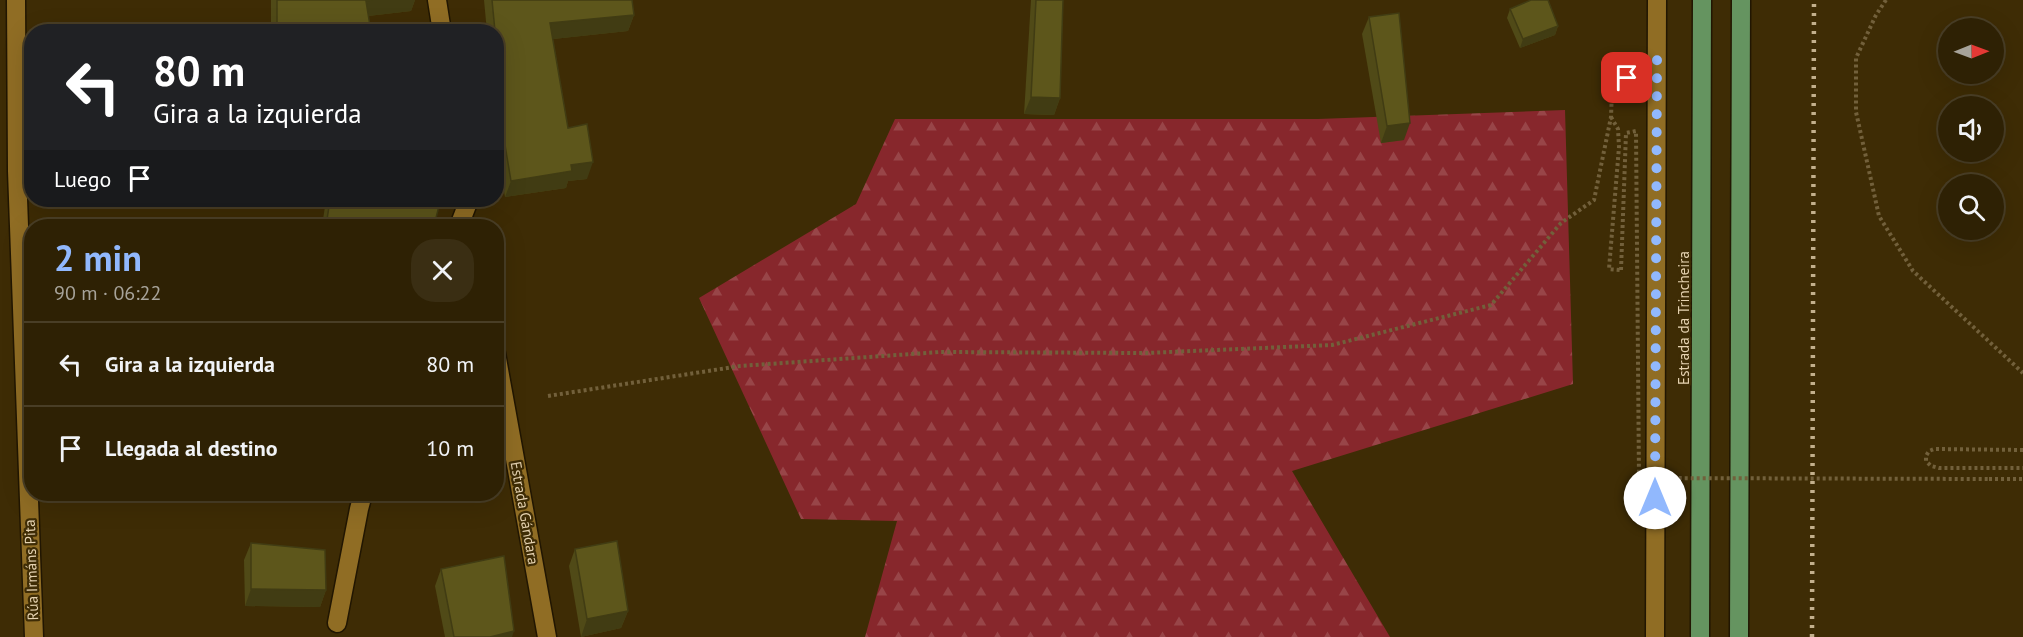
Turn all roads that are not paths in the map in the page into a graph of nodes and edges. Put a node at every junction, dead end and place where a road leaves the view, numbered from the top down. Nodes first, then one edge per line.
1 (16, 0) edge
2 (437, 0) edge
3 (1657, 0) edge
4 (1702, 0) edge
5 (1741, 0) edge
6 (441, 24) edge
7 (24, 152) edge
8 (504, 398) edge
9 (31, 501) edge
10 (361, 501) edge
11 (337, 623) dead end
12 (34, 637) edge
13 (547, 637) edge
14 (1654, 637) edge
15 (1700, 637) edge
16 (1739, 637) edge

1 - 7 street, Rúa Irmáns Pita
2 - 6 street
3 - 14 street
4 - 15 highway, Estrada da Trincheira
5 - 16 highway
8 - 13 street, Estrada Gándara
9 - 12 street, Rúa Irmáns Pita
10 - 11 street

